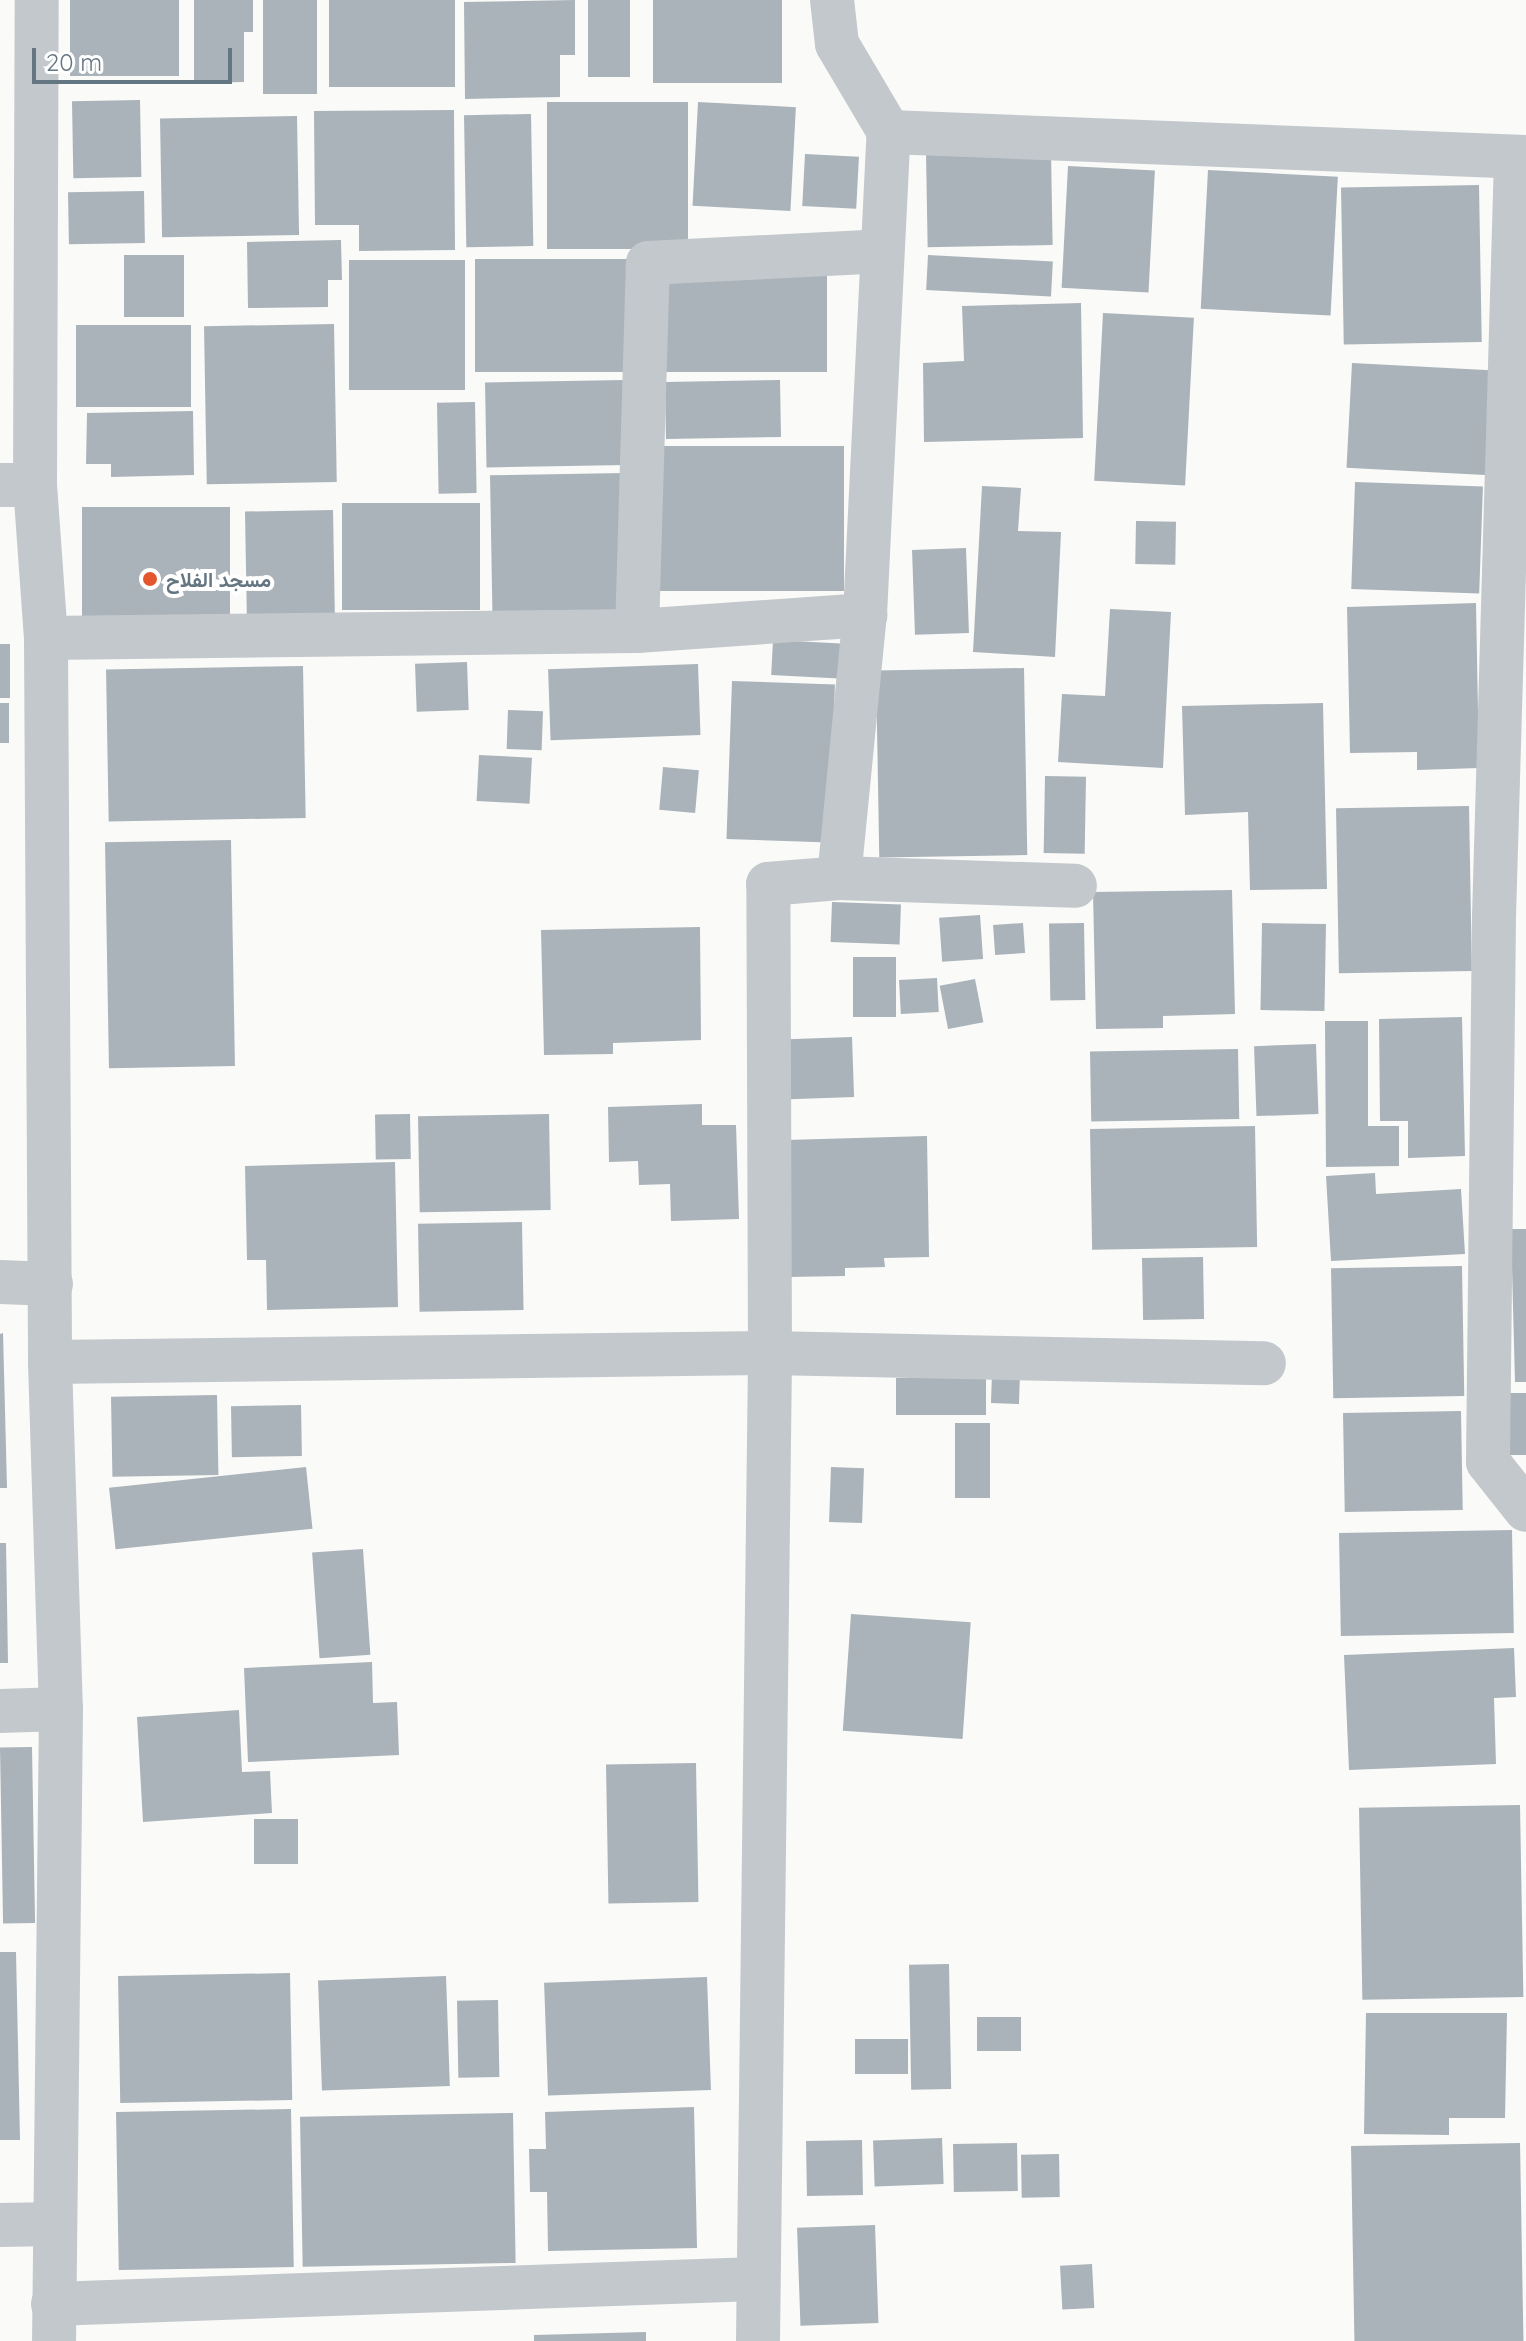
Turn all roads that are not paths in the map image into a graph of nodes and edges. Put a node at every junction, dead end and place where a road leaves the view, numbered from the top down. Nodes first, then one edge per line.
1 (37, 0) edge
2 (832, 0) edge
3 (889, 132) junction
4 (1521, 158) edge
5 (881, 251) junction
6 (17, 485) edge
7 (865, 615) junction
8 (637, 631) junction
9 (46, 638) junction
10 (1511, 875) edge
11 (839, 878) junction
12 (1075, 886) dead end
13 (0, 1282) edge
14 (51, 1284) junction
15 (770, 1353) junction
16 (50, 1362) junction
17 (1264, 1363) dead end
18 (1526, 1510) edge
19 (61, 1709) junction
20 (0, 1711) edge
21 (55, 2224) junction
22 (0, 2225) edge
23 (756, 2279) junction
24 (53, 2322) edge
25 (758, 2341) edge

1 - 6 street
2 - 3 street
3 - 4 street
3 - 5 street
4 - 10 street
5 - 7 street
5 - 8 street
6 - 9 street
7 - 8 street
7 - 11 street
8 - 9 street
9 - 14 street
10 - 18 street
11 - 12 street
11 - 15 street
13 - 14 street
14 - 16 street
15 - 16 street
15 - 17 street
15 - 23 street
16 - 19 street
19 - 20 street
19 - 21 street
21 - 22 street
21 - 24 street
23 - 24 street
23 - 25 street

